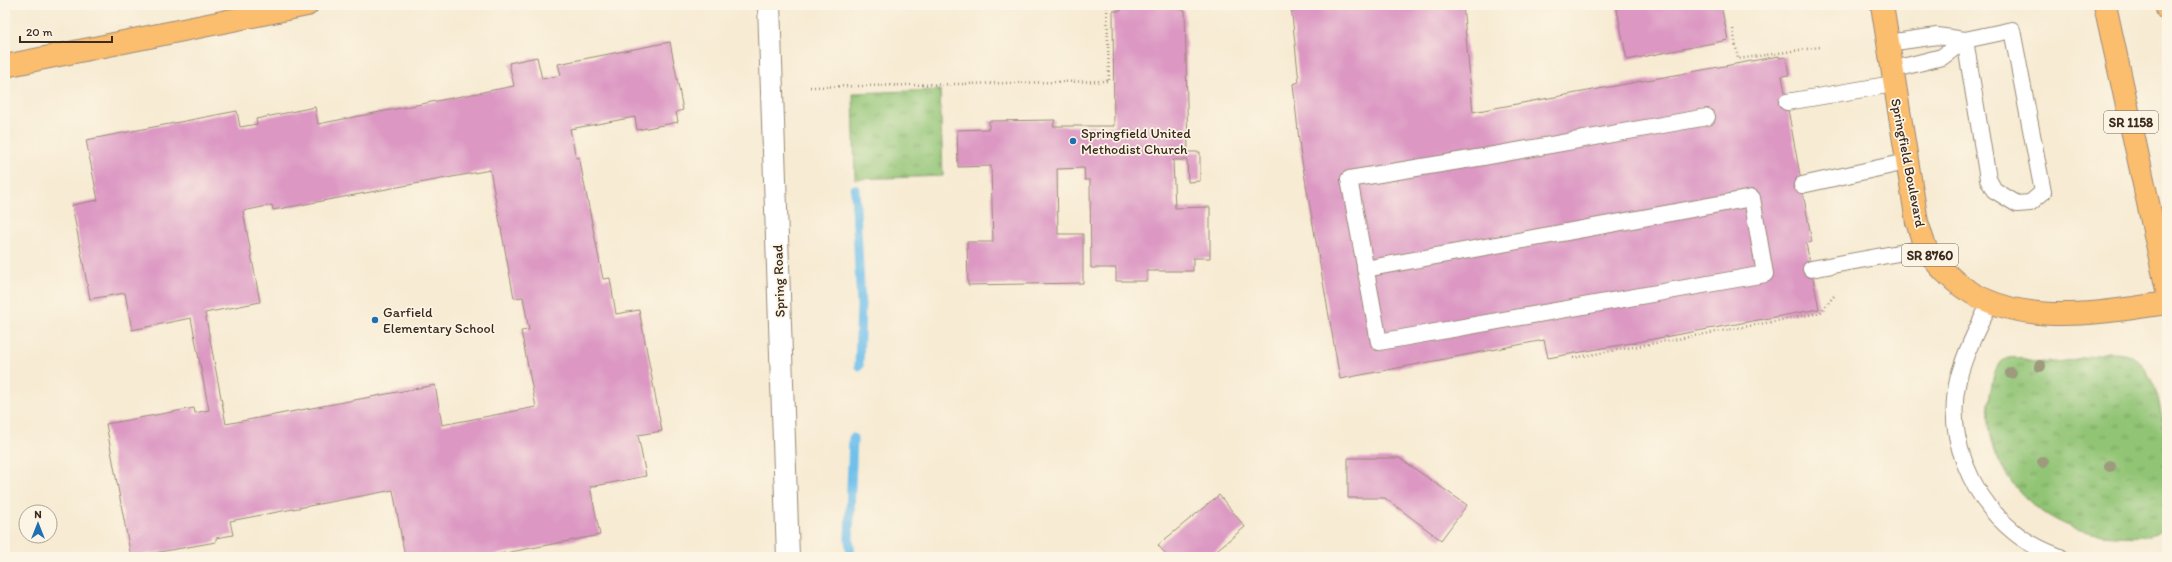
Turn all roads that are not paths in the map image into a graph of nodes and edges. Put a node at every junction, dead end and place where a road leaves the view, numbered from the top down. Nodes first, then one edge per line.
1 (307, 5) edge
2 (769, 5) edge
3 (1882, 5) edge
4 (2105, 5) edge
5 (2166, 5) edge
6 (2167, 9) edge
7 (1965, 40) junction
8 (1888, 44) junction
9 (5, 66) edge
10 (1892, 77) junction
11 (1787, 102) dead end
12 (1707, 117) dead end
13 (1906, 162) junction
14 (1802, 185) dead end
15 (1926, 248) junction
16 (1366, 269) junction
17 (1812, 269) dead end
18 (2167, 290) edge
19 (1990, 301) junction
20 (2167, 303) edge
21 (788, 557) edge
22 (2060, 557) edge

1 - 9 main road
2 - 21 street, Spring Road
3 - 8 main road, Springfield Boulevard / SR 8760
4 - 18 main road, SR 1158
5 - 6 main road
7 - 7 lane
7 - 8 lane
7 - 10 lane
8 - 10 main road, Springfield Boulevard / SR 8760
10 - 11 lane
10 - 13 main road, Springfield Boulevard / SR 8760
12 - 16 lane
13 - 14 lane
13 - 15 main road, Springfield Boulevard / SR 8760
15 - 17 lane
15 - 19 main road, Springfield Boulevard / SR 8760
16 - 16 lane
19 - 20 main road, Springfield Boulevard / SR 8760
19 - 22 lane

